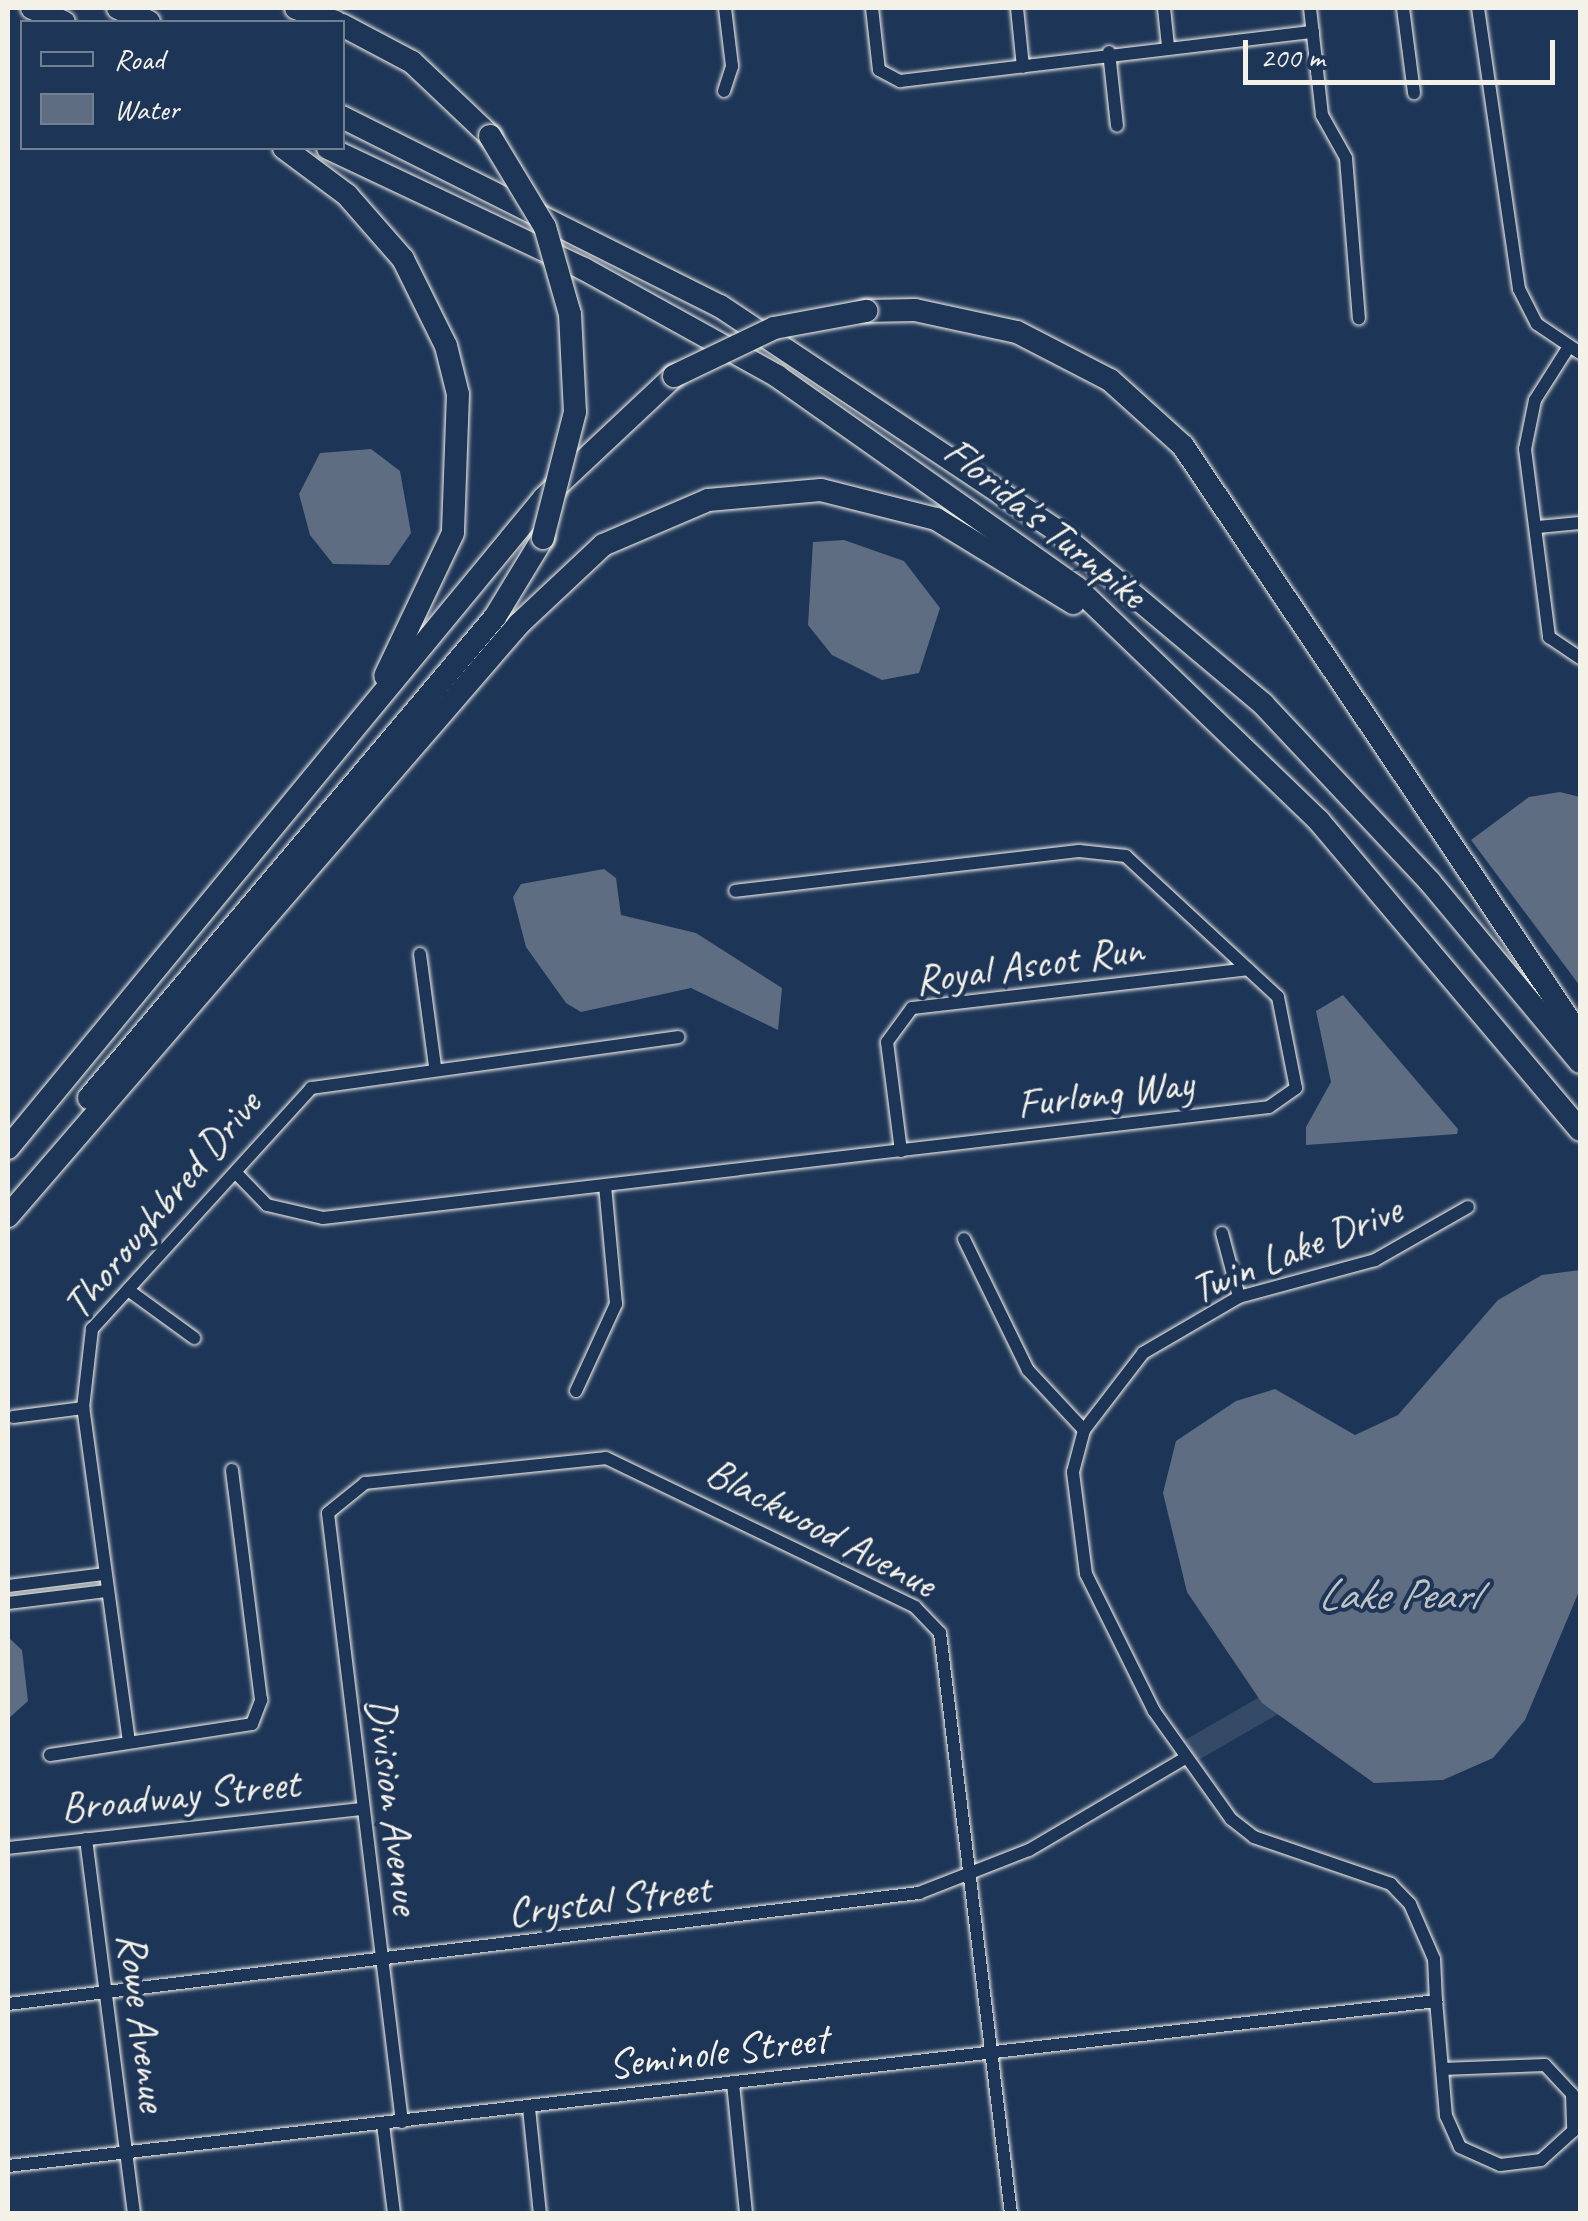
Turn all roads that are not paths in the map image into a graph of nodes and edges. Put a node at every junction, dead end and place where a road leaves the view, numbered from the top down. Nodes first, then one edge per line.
1 (32, 8) edge
2 (118, 8) edge
3 (296, 8) edge
4 (726, 8) edge
5 (872, 8) edge
6 (1017, 8) edge
7 (1164, 8) edge
8 (1310, 8) edge
9 (1404, 8) edge
10 (1478, 8) edge
11 (59, 20) edge
12 (145, 20) edge
13 (328, 20) edge
14 (345, 27) edge
15 (1313, 32) junction
16 (1168, 46) junction
17 (1109, 52) junction
18 (1024, 67) junction
19 (724, 90) dead end
20 (1414, 93) dead end
21 (345, 118) edge
22 (1117, 126) dead end
23 (287, 150) edge
24 (332, 150) edge
25 (1358, 318) dead end
26 (1574, 350) edge
27 (1580, 522) edge
28 (1538, 527) junction
29 (1580, 658) edge
30 (1153, 663) junction
31 (279, 818) junction
32 (735, 891) dead end
33 (420, 954) dead end
34 (1248, 969) junction
35 (678, 1036) dead end
36 (1580, 1036) edge
37 (1580, 1062) edge
38 (434, 1067) junction
39 (1580, 1130) edge
40 (8, 1148) edge
41 (900, 1151) junction
42 (237, 1174) junction
43 (605, 1186) junction
44 (8, 1198) edge
45 (1468, 1207) dead end
46 (8, 1216) edge
47 (1222, 1234) dead end
48 (964, 1239) dead end
49 (128, 1290) junction
50 (1239, 1298) junction
51 (194, 1338) dead end
52 (576, 1391) dead end
53 (83, 1408) junction
54 (12, 1416) dead end
55 (1084, 1430) junction
56 (232, 1470) dead end
57 (334, 1500) joint
58 (105, 1574) junction
59 (8, 1586) edge
60 (106, 1591) junction
61 (8, 1603) edge
62 (129, 1742) junction
63 (50, 1755) dead end
64 (1184, 1758) junction
65 (360, 1809) junction
66 (86, 1839) junction
67 (8, 1848) edge
68 (974, 1877) junction
69 (379, 1961) junction
70 (106, 1993) junction
71 (1436, 2001) junction
72 (8, 2004) edge
73 (993, 2052) junction
74 (1442, 2070) junction
75 (733, 2083) junction
76 (529, 2108) junction
77 (402, 2122) junction
78 (383, 2124) junction
79 (126, 2152) junction
80 (8, 2166) edge
81 (134, 2214) edge
82 (394, 2214) edge
83 (540, 2214) edge
84 (746, 2214) edge
85 (1011, 2214) edge

1 - 11 highway
2 - 12 highway
3 - 13 highway
4 - 19 street
5 - 18 street
6 - 18 street
7 - 16 street
8 - 15 street
9 - 20 street
10 - 26 street
14 - 44 highway, bridge
15 - 16 street
15 - 25 street
16 - 17 street
17 - 18 street
17 - 22 street
21 - 37 highway, Florida's Turnpike
23 - 31 highway
24 - 30 highway, Florida's Turnpike
26 - 28 street
27 - 28 street
28 - 29 street
30 - 39 highway, Florida's Turnpike
30 - 46 highway
31 - 36 highway, bridge
31 - 40 highway
32 - 34 street, Furlong Way
33 - 38 street
34 - 41 street, Royal Ascot Run
34 - 41 street, Furlong Way
35 - 38 street, Thoroughbred Drive
38 - 42 street, Thoroughbred Drive
41 - 43 street, Furlong Way
42 - 43 street, Furlong Way
42 - 49 street, Thoroughbred Drive
43 - 52 street
45 - 50 street, Twin Lake Drive
47 - 50 street
48 - 55 street
49 - 51 street
49 - 53 street, Thoroughbred Drive
50 - 55 street, Twin Lake Drive
53 - 54 street
53 - 58 street, Thoroughbred Drive
55 - 64 street
56 - 62 street
57 - 65 street, Division Avenue
57 - 68 street, Blackwood Avenue
58 - 59 street
58 - 60 street, Thoroughbred Drive
60 - 61 street
60 - 62 street, Thoroughbred Drive
62 - 63 street
64 - 68 street, Crystal Street
64 - 71 street
65 - 66 street, Broadway Street
65 - 69 street, Division Avenue
66 - 67 street, Broadway Street
66 - 70 street, Rowe Avenue
68 - 69 street, Crystal Street
68 - 73 street, Blackwood Avenue
69 - 70 street, Crystal Street
69 - 77 street, Division Avenue
70 - 72 street, Crystal Street
70 - 79 street, Rowe Avenue
71 - 73 street, Seminole Street
71 - 74 street
73 - 75 street, Seminole Street
73 - 85 street, Blackwood Avenue
74 - 74 street
75 - 76 street, Seminole Street
75 - 84 street
76 - 77 street, Seminole Street
76 - 83 street
77 - 78 street, Seminole Street
78 - 79 street, Seminole Street
78 - 82 street
79 - 80 street, Seminole Street
79 - 81 street, Rowe Avenue

